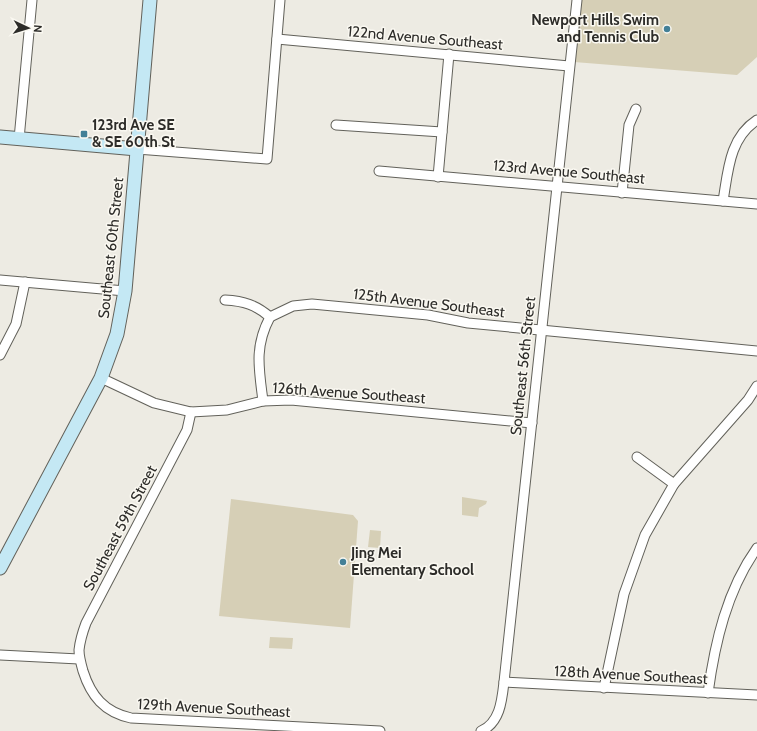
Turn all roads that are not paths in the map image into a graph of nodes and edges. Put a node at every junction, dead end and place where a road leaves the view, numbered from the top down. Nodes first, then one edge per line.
1 (32, 0) edge
2 (150, 0) edge
3 (280, 0) edge
4 (577, 0) edge
5 (277, 39) junction
6 (449, 54) junction
7 (570, 66) junction
8 (636, 109) dead end
9 (757, 120) edge
10 (336, 125) dead end
11 (442, 132) junction
12 (0, 137) edge
13 (19, 139) junction
14 (137, 149) junction
15 (379, 171) dead end
16 (438, 177) junction
17 (556, 188) junction
18 (622, 193) junction
19 (723, 201) junction
20 (757, 204) edge
21 (0, 280) edge
22 (25, 282) junction
23 (125, 291) junction
24 (225, 300) dead end
25 (270, 317) junction
26 (541, 330) junction
27 (757, 351) edge
28 (0, 355) edge
29 (100, 378) junction
30 (757, 386) edge
31 (263, 401) junction
32 (191, 412) junction
33 (532, 423) junction
34 (637, 457) dead end
35 (674, 484) junction
36 (757, 548) edge
37 (0, 568) edge
38 (0, 655) edge
39 (79, 659) junction
40 (504, 682) junction
41 (604, 688) junction
42 (708, 693) junction
43 (757, 695) edge
44 (483, 730) edge
45 (380, 731) edge

1 - 13 street
2 - 14 street, Southeast 60th Street
3 - 5 street
4 - 7 street, Southeast 56th Street
5 - 6 street, 122nd Avenue Southeast
5 - 14 street
6 - 7 street, 122nd Avenue Southeast
6 - 11 street
7 - 17 street, Southeast 56th Street
8 - 18 street
9 - 19 street
10 - 11 street
11 - 16 street
12 - 13 street
13 - 14 street
14 - 23 street, Southeast 60th Street
15 - 16 street, 123rd Avenue Southeast
16 - 17 street, 123rd Avenue Southeast
17 - 18 street, 123rd Avenue Southeast
17 - 26 street, Southeast 56th Street
18 - 19 street, 123rd Avenue Southeast
19 - 20 street, 123rd Avenue Southeast
21 - 22 street
22 - 23 street
22 - 28 street
23 - 29 street, Southeast 60th Street
24 - 25 street
25 - 26 street, 125th Avenue Southeast
25 - 31 street
26 - 27 street, 125th Avenue Southeast
26 - 33 street, Southeast 56th Street
29 - 32 street, 126th Avenue Southeast
29 - 37 street, Southeast 60th Street
30 - 35 street
31 - 32 street, 126th Avenue Southeast
31 - 33 street, 126th Avenue Southeast
32 - 39 street, Southeast 59th Street
33 - 40 street, Southeast 56th Street
34 - 35 street
35 - 41 street
36 - 42 street
38 - 39 street
39 - 45 street, 129th Avenue Southeast
40 - 41 street, 128th Avenue Southeast
40 - 44 street, Southeast 56th Street
41 - 42 street, 128th Avenue Southeast
42 - 43 street, 128th Avenue Southeast

